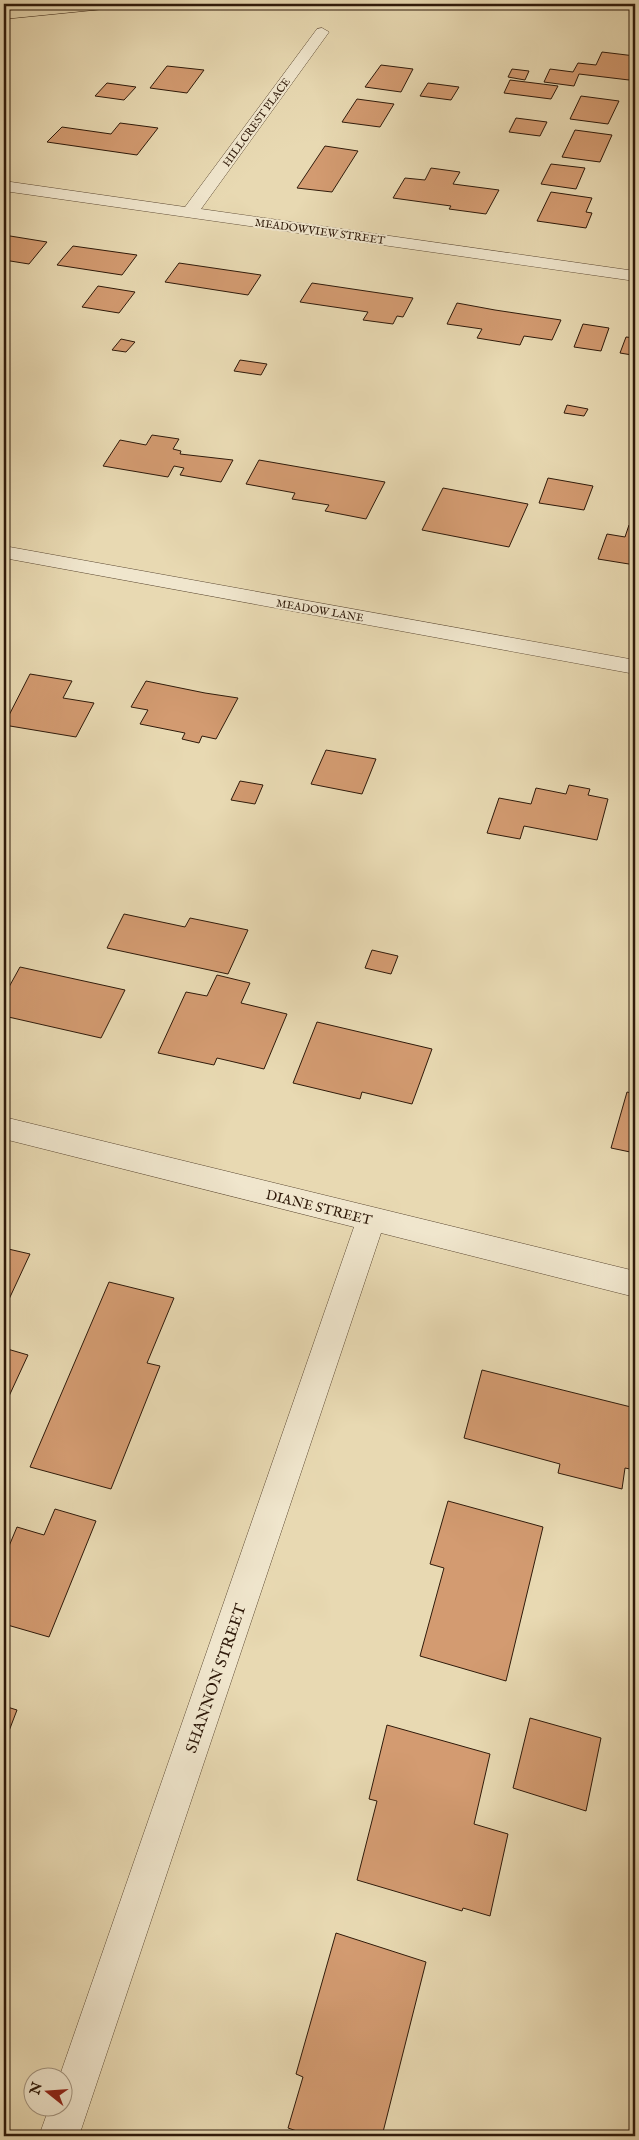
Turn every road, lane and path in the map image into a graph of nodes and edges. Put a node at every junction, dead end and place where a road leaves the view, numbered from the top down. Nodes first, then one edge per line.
1 (114, 4) edge
2 (4, 15) edge
3 (322, 32) dead end
4 (4, 186) edge
5 (190, 212) junction
6 (635, 276) edge
7 (4, 552) edge
8 (635, 667) edge
9 (4, 1128) edge
10 (371, 1220) junction
11 (635, 1284) edge
12 (59, 2136) edge

1 - 2 highway
3 - 5 street, HILLCREST PLACE
4 - 5 street, MEADOWVIEW STREET
5 - 6 street, MEADOWVIEW STREET
7 - 8 street, MEADOW LANE
9 - 10 street, DIANE STREET
10 - 11 street, DIANE STREET
10 - 12 street, SHANNON STREET

